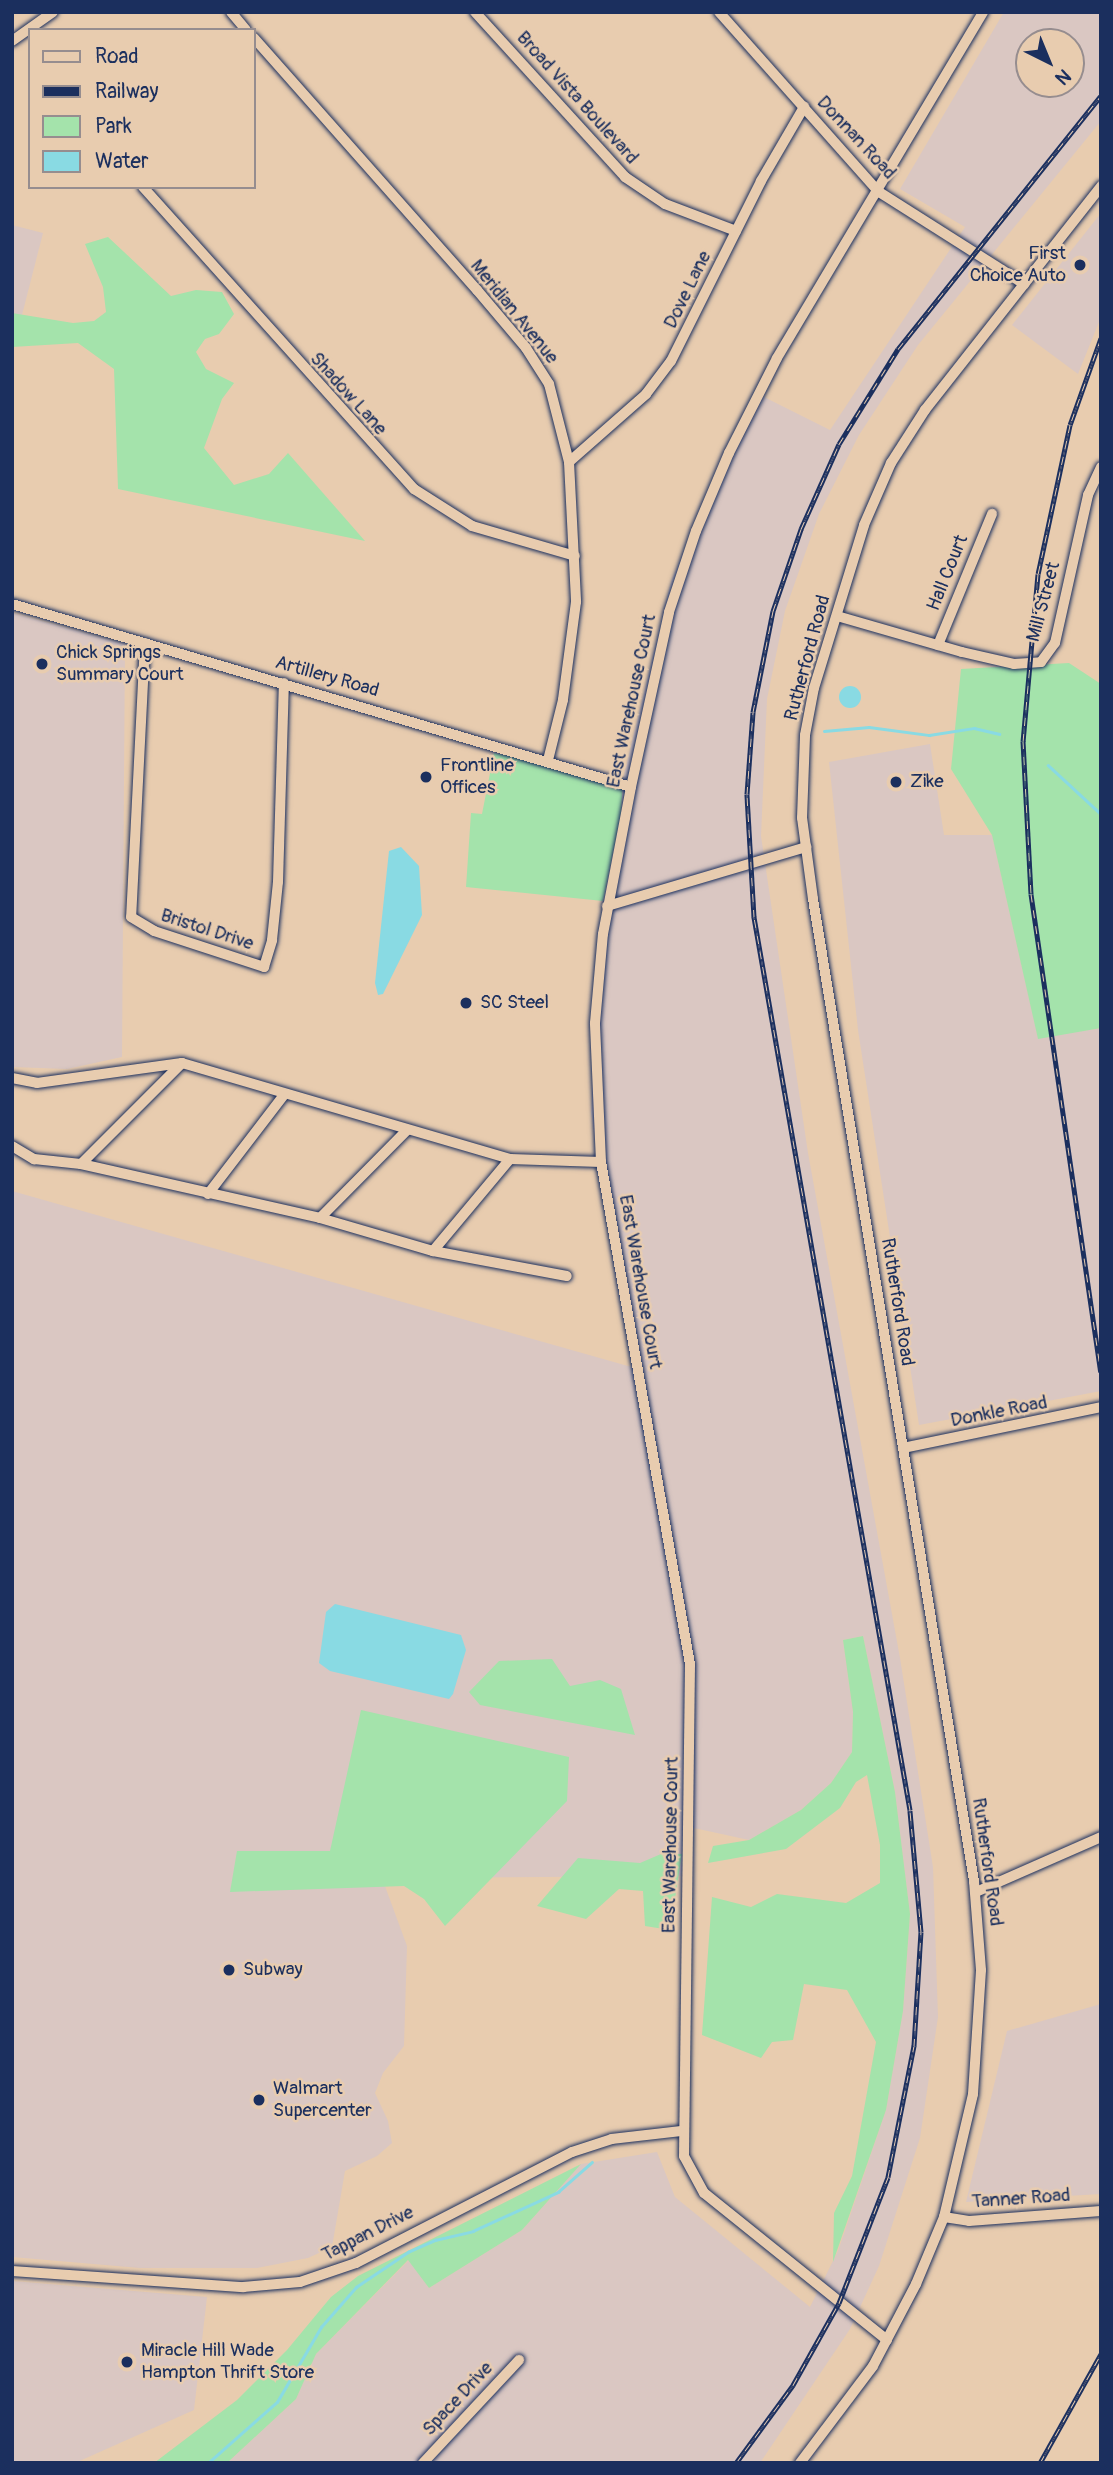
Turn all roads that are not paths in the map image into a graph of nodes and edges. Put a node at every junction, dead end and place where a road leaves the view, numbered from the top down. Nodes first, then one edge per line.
1 (53, 12) edge
2 (231, 12) edge
3 (475, 12) edge
4 (719, 12) edge
5 (983, 12) edge
6 (35, 28) edge
7 (244, 28) edge
8 (28, 32) edge
9 (256, 40) edge
10 (12, 41) edge
11 (804, 107) junction
12 (1101, 186) edge
13 (145, 189) edge
14 (879, 192) junction
15 (736, 231) junction
16 (1024, 284) junction
17 (569, 462) junction
18 (1101, 467) edge
19 (992, 514) dead end
20 (575, 555) junction
21 (12, 604) edge
22 (837, 616) junction
23 (145, 643) junction
24 (938, 645) junction
25 (284, 683) junction
26 (548, 760) junction
27 (631, 787) junction
28 (806, 847) junction
29 (607, 906) junction
30 (182, 1063) junction
31 (12, 1078) edge
32 (284, 1095) junction
33 (407, 1130) junction
34 (12, 1146) edge
35 (510, 1159) junction
36 (601, 1162) junction
37 (81, 1164) junction
38 (208, 1194) junction
39 (320, 1218) junction
40 (433, 1251) junction
41 (567, 1276) dead end
42 (1101, 1407) edge
43 (903, 1448) junction
44 (1101, 1837) edge
45 (976, 1892) junction
46 (681, 2131) junction
47 (1101, 2211) edge
48 (944, 2217) junction
49 (12, 2272) edge
50 (887, 2340) junction
51 (519, 2360) dead end
52 (423, 2463) edge
53 (800, 2463) edge

1 - 6 street
2 - 7 street
3 - 15 street, Broad Vista Boulevard
4 - 11 street, Donnan Road
5 - 14 street, East Warehouse Court
8 - 10 street
9 - 17 street, Meridian Avenue
11 - 14 street, Donnan Road
11 - 15 street, Dove Lane
12 - 16 street, Rutherford Road
13 - 20 street, Shadow Lane
14 - 16 street, Donnan Road
14 - 27 street, East Warehouse Court
15 - 17 street, Dove Lane
16 - 22 street, Rutherford Road
17 - 20 street, Meridian Avenue
18 - 24 street, Mill Street
19 - 24 street, Hall Court
20 - 26 street, Meridian Avenue
21 - 23 street, Artillery Road
22 - 24 street, Mill Street
22 - 28 street, Rutherford Road
23 - 25 street, Artillery Road
23 - 25 street, Bristol Drive
25 - 26 street, Artillery Road
26 - 27 street, Artillery Road
27 - 29 street, East Warehouse Court
28 - 29 street
28 - 43 street, Rutherford Road
29 - 36 street, East Warehouse Court
30 - 31 street
30 - 32 street
30 - 37 street
32 - 33 street
32 - 38 street
33 - 35 street
33 - 39 street
34 - 37 street
35 - 36 street
35 - 40 street
36 - 46 street, East Warehouse Court
37 - 38 street
38 - 39 street
39 - 40 street
40 - 41 street
42 - 43 street, Donkle Road
43 - 45 street, Rutherford Road
44 - 45 street
45 - 48 street, Rutherford Road
46 - 49 street, Tappan Drive
46 - 50 street, East Warehouse Court
47 - 48 street, Tanner Road
48 - 50 street, Rutherford Road
50 - 53 street, Rutherford Road
51 - 52 street, Space Drive

